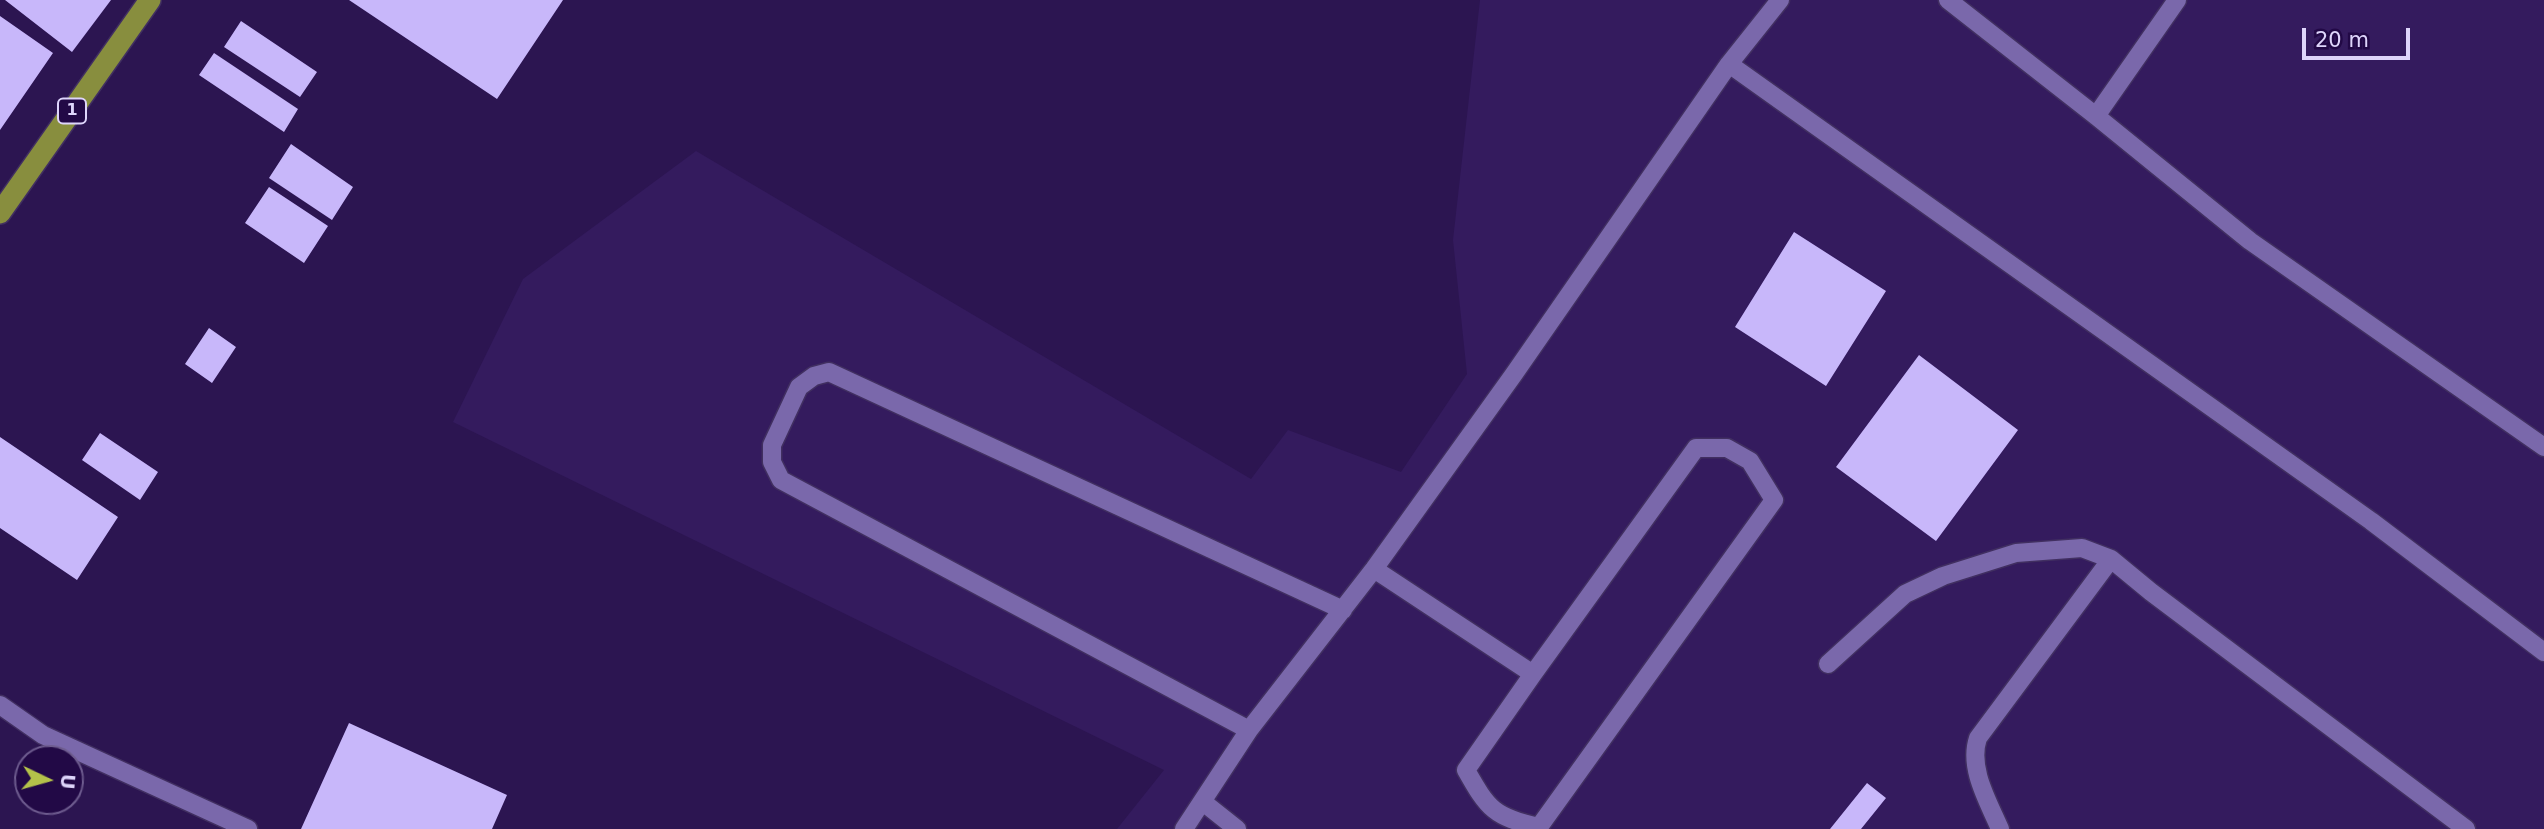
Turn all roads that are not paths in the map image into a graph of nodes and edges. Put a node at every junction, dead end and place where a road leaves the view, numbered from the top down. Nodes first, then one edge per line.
1 (1780, 0) edge
2 (1948, 0) edge
3 (2177, 0) edge
4 (147, 4) edge
5 (1729, 64) junction
6 (2096, 116) junction
7 (0, 213) edge
8 (2544, 447) edge
9 (2111, 559) junction
10 (1374, 569) junction
11 (1343, 610) junction
12 (2544, 652) edge
13 (1828, 664) dead end
14 (1533, 674) junction
15 (0, 705) edge
16 (1249, 730) junction
17 (1203, 802) junction
18 (248, 829) edge
19 (1184, 829) edge
20 (1237, 829) edge
21 (2000, 829) edge
22 (2466, 829) edge

1 - 5 lane
2 - 6 lane
3 - 6 lane
4 - 7 highway, 1
5 - 10 lane
5 - 12 lane
6 - 8 lane
9 - 13 lane
9 - 21 lane
9 - 22 lane
10 - 11 lane
10 - 14 lane
11 - 16 lane
11 - 16 lane
14 - 14 lane
15 - 18 lane
16 - 17 lane
17 - 19 lane
17 - 20 lane

